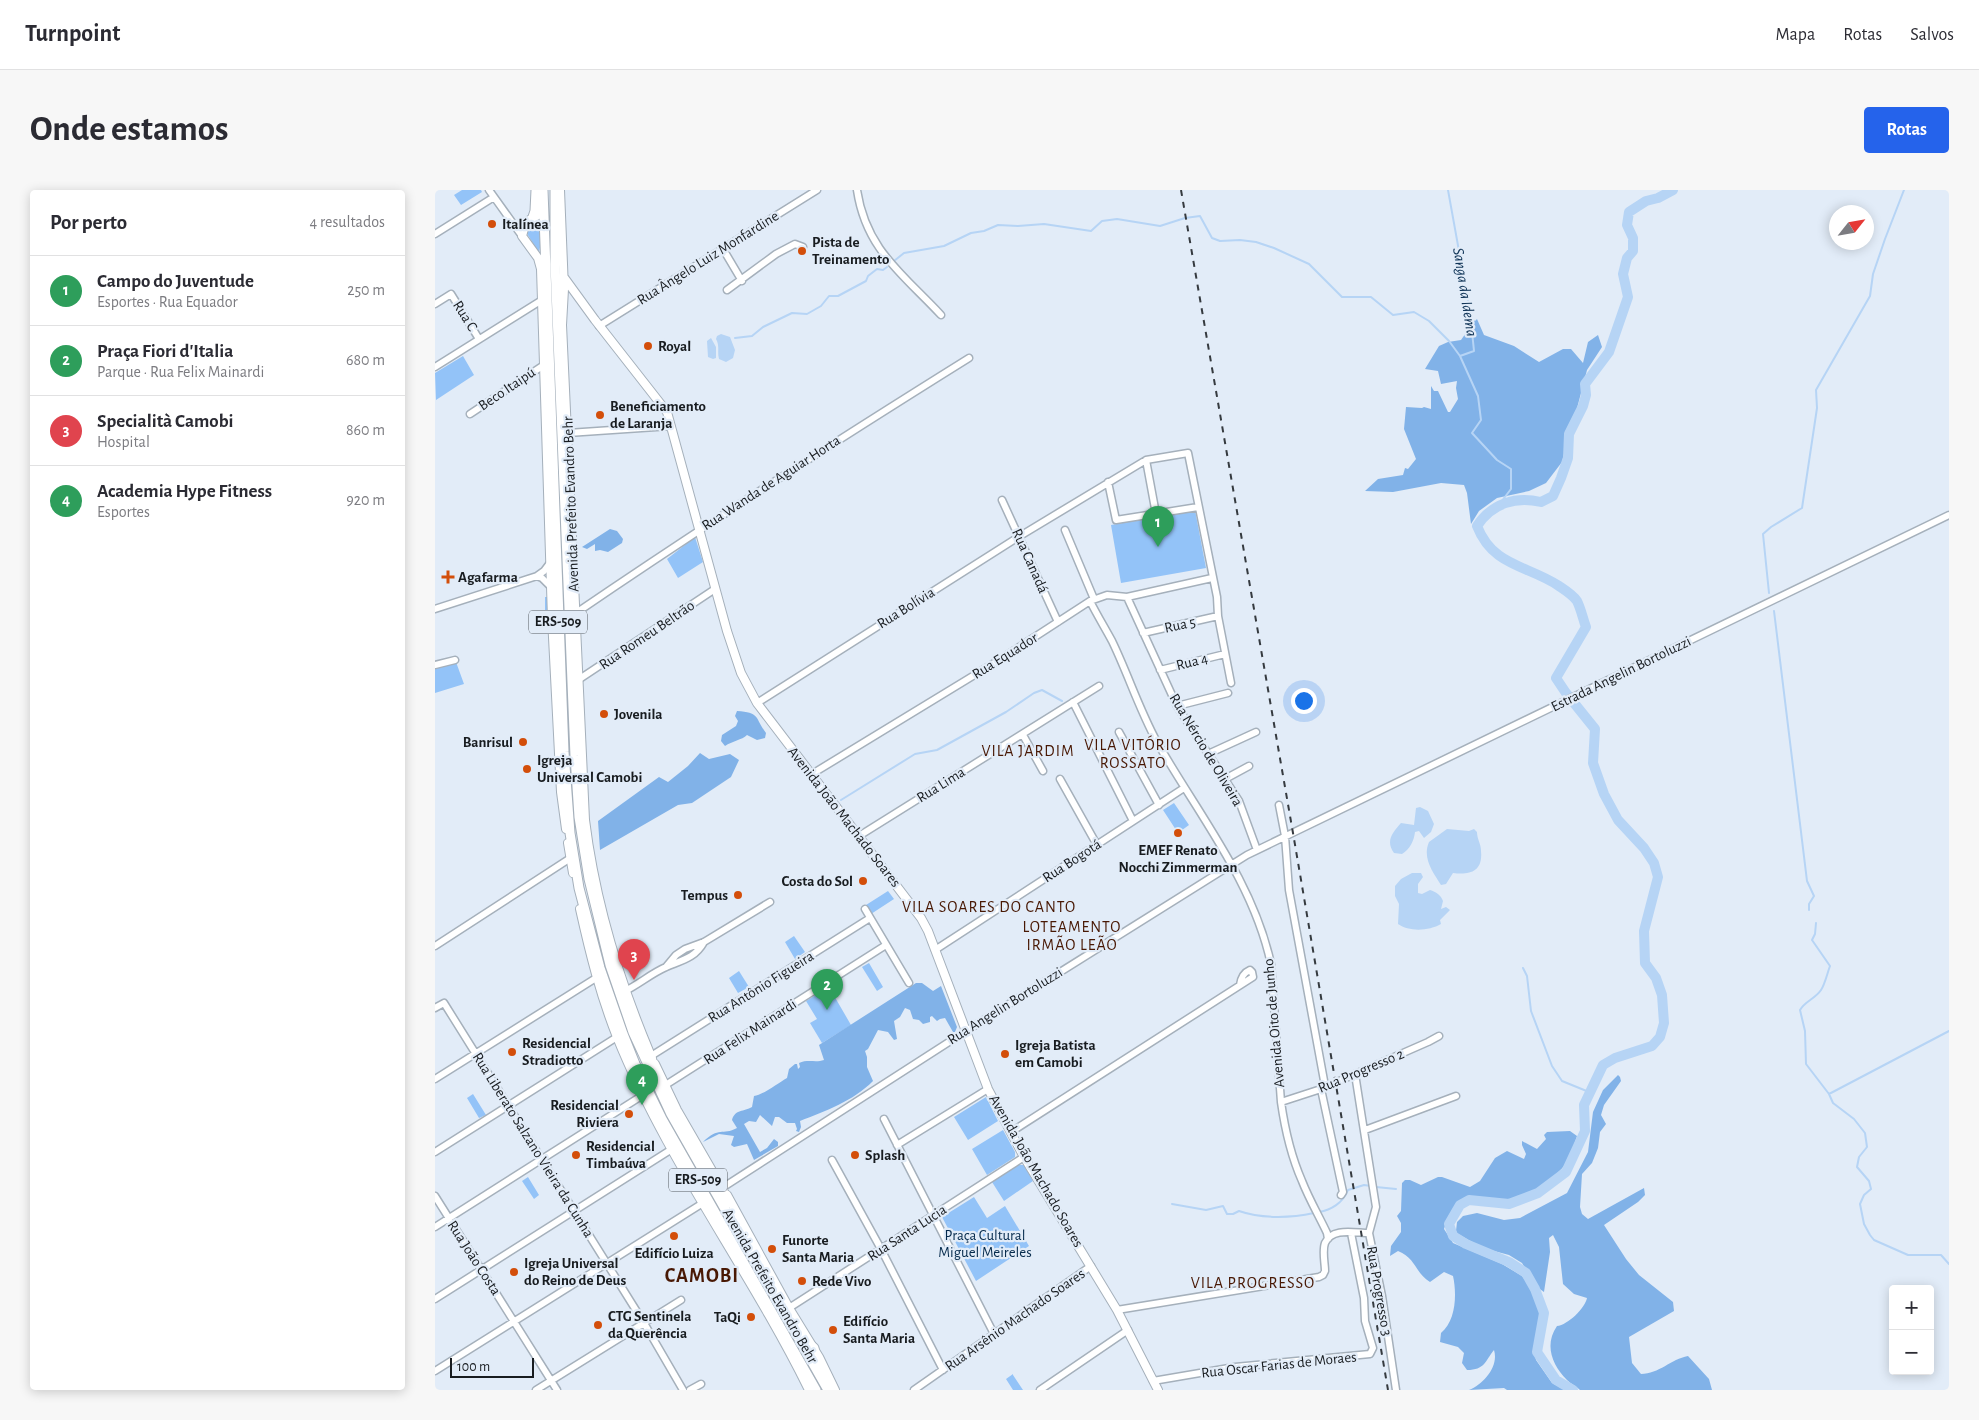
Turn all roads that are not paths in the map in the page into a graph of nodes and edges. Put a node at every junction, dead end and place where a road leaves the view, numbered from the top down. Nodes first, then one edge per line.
1 (489, 190) edge
2 (536, 190) edge
3 (543, 190) edge
4 (555, 190) edge
5 (560, 190) edge
6 (817, 190) edge
7 (857, 190) edge
8 (494, 197) junction
9 (545, 214) junction
10 (529, 220) junction
11 (512, 222) junction
12 (555, 224) junction
13 (435, 234) edge
14 (522, 236) junction
15 (803, 247) dead end
16 (723, 249) junction
17 (546, 252) junction
18 (538, 258) junction
19 (551, 266) junction
20 (563, 276) junction
21 (742, 281) junction
22 (727, 290) dead end
23 (548, 291) junction
24 (560, 296) junction
25 (542, 300) junction
26 (435, 304) edge
27 (941, 315) dead end
28 (597, 323) junction
29 (479, 339) junction
30 (969, 358) dead end
31 (544, 365) junction
32 (435, 367) edge
33 (561, 402) junction
34 (551, 403) junction
35 (470, 414) dead end
36 (671, 426) junction
37 (546, 428) junction
38 (568, 433) junction
39 (1146, 460) junction
40 (564, 464) junction
41 (1108, 482) junction
42 (551, 492) junction
43 (1002, 500) dead end
44 (1198, 507) junction
45 (1156, 514) junction
46 (1949, 515) edge
47 (566, 516) junction
48 (699, 529) junction
49 (1065, 530) dead end
50 (1019, 536) junction
51 (551, 561) junction
52 (537, 576) junction
53 (1212, 578) junction
54 (551, 587) junction
55 (715, 589) junction
56 (1127, 597) junction
57 (1092, 600) junction
58 (435, 609) edge
59 (575, 613) junction
60 (1218, 616) junction
61 (1058, 622) junction
62 (1143, 633) junction
63 (1225, 654) junction
64 (455, 660) dead end
65 (435, 665) edge
66 (1160, 670) junction
67 (555, 672) junction
68 (578, 680) junction
69 (1231, 683) dead end
70 (1099, 686) dead end
71 (1228, 693) dead end
72 (1073, 702) junction
73 (757, 703) junction
74 (1177, 706) junction
75 (562, 711) junction
76 (1119, 732) dead end
77 (1256, 732) dead end
78 (1023, 735) junction
79 (1209, 754) junction
80 (1249, 766) dead end
81 (1043, 771) dead end
82 (812, 774) junction
83 (1060, 779) dead end
84 (1225, 779) junction
85 (1184, 788) junction
86 (567, 802) junction
87 (1159, 805) junction
88 (1279, 805) dead end
89 (582, 817) junction
90 (1133, 822) junction
91 (1293, 833) joint
92 (859, 836) junction
93 (1285, 836) junction
94 (1097, 845) junction
95 (1257, 850) junction
96 (569, 859) junction
97 (1232, 863) junction
98 (579, 888) junction
99 (769, 902) dead end
100 (865, 908) dead end
101 (870, 918) junction
102 (584, 925) junction
103 (704, 942) junction
104 (886, 945) junction
105 (435, 946) edge
106 (935, 950) junction
107 (666, 967) junction
108 (600, 978) junction
109 (909, 983) dead end
110 (1240, 984) dead end
111 (621, 990) junction
112 (435, 1008) edge
113 (966, 1031) junction
114 (633, 1032) junction
115 (1439, 1036) dead end
116 (617, 1037) junction
117 (475, 1053) junction
118 (651, 1056) junction
119 (635, 1064) junction
120 (1355, 1074) junction
121 (435, 1079) edge
122 (661, 1087) junction
123 (1323, 1087) junction
124 (989, 1089) junction
125 (643, 1095) junction
126 (1456, 1096) dead end
127 (1281, 1102) junction
128 (508, 1105) junction
129 (884, 1118) dead end
130 (1365, 1130) junction
131 (1011, 1132) junction
132 (897, 1146) junction
133 (673, 1149) junction
134 (435, 1152) edge
135 (1024, 1157) junction
136 (541, 1158) junction
137 (832, 1160) dead end
138 (701, 1166) junction
139 (723, 1188) junction
140 (1341, 1195) dead end
141 (435, 1196) edge
142 (703, 1203) junction
143 (574, 1211) junction
144 (934, 1215) junction
145 (731, 1217) junction
146 (449, 1218) junction
147 (435, 1227) edge
148 (1351, 1233) junction
149 (1369, 1233) junction
150 (1328, 1239) junction
151 (881, 1249) junction
152 (607, 1262) junction
153 (1091, 1266) junction
154 (481, 1269) junction
155 (750, 1273) junction
156 (751, 1287) junction
157 (435, 1299) edge
158 (681, 1300) dead end
159 (765, 1300) junction
160 (786, 1309) junction
161 (1117, 1310) junction
162 (514, 1320) junction
163 (644, 1322) junction
164 (1128, 1330) junction
165 (797, 1334) junction
166 (994, 1334) junction
167 (814, 1348) junction
168 (943, 1370) junction
169 (435, 1371) edge
170 (819, 1372) junction
171 (552, 1380) junction
172 (1153, 1381) junction
173 (701, 1384) dead end
174 (537, 1390) edge
175 (557, 1390) edge
176 (683, 1390) edge
177 (690, 1390) edge
178 (809, 1390) edge
179 (816, 1390) edge
180 (827, 1390) edge
181 (835, 1390) edge
182 (914, 1390) edge
183 (1040, 1390) edge
184 (1158, 1390) edge
185 (1396, 1390) edge

1 - 8 street
2 - 10 highway
3 - 9 highway, Avenida Prefeito Evandro Behr / ERS-509
4 - 12 highway, Avenida Prefeito Evandro Behr / ERS-509
5 - 20 main road, Avenida Prefeito Evandro Behr / ERS-509
6 - 16 street, Rua Ângelo Luiz Monfardine
7 - 27 street
8 - 11 street
8 - 13 street
9 - 10 main road
9 - 12 highway
9 - 17 highway, Avenida Prefeito Evandro Behr / ERS-509
10 - 11 street
10 - 14 main road
11 - 14 street
12 - 19 highway, Avenida Prefeito Evandro Behr / ERS-509
14 - 18 main road, Avenida Prefeito Evandro Behr / ERS-509
15 - 21 street
16 - 21 street
16 - 28 street, Rua Ângelo Luiz Monfardine
17 - 18 highway
17 - 19 highway, Avenida Prefeito Evandro Behr / ERS-509
18 - 19 highway
18 - 25 main road, Avenida Prefeito Evandro Behr / ERS-509
19 - 20 highway
19 - 23 highway, Avenida Prefeito Evandro Behr / ERS-509
19 - 24 highway, Avenida Prefeito Evandro Behr / ERS-509
20 - 24 main road, Avenida Prefeito Evandro Behr / ERS-509
20 - 28 main road, Avenida João Machado Soares
21 - 22 street
23 - 24 highway
23 - 34 highway, Avenida Prefeito Evandro Behr / ERS-509
24 - 28 main road, Avenida João Machado Soares
24 - 33 highway, Avenida Prefeito Evandro Behr / ERS-509
24 - 38 main road, Avenida Prefeito Evandro Behr / ERS-509
25 - 29 street
25 - 31 main road, Avenida Prefeito Evandro Behr / ERS-509
26 - 29 street, Rua C
28 - 36 main road, Avenida João Machado Soares
29 - 32 street
30 - 48 street, Rua Wanda de Aguiar Horta
31 - 35 street, Beco Itaipú
31 - 37 main road, Avenida Prefeito Evandro Behr / ERS-509
33 - 38 highway, ERS-509
33 - 40 highway, Avenida Prefeito Evandro Behr / ERS-509
34 - 37 highway, ERS-509
34 - 42 highway, Avenida Prefeito Evandro Behr / ERS-509
36 - 38 street
36 - 48 main road, Avenida João Machado Soares
37 - 42 main road, Avenida Prefeito Evandro Behr / ERS-509
38 - 40 highway, ERS-509
38 - 59 main road, Avenida Prefeito Evandro Behr / ERS-509
39 - 41 street, Rua Bolívia
39 - 44 street
39 - 45 street
40 - 47 highway, Avenida Prefeito Evandro Behr / ERS-509
41 - 45 street
41 - 50 street, Rua Bolívia
42 - 47 highway, ERS-509
42 - 51 main road, Avenida Prefeito Evandro Behr / ERS-509
42 - 75 highway, Avenida Prefeito Evandro Behr / ERS-509
43 - 50 street, Rua Canadá
44 - 45 street
44 - 53 street
46 - 91 street, Estrada Angelin Bortoluzzi
47 - 89 highway, Avenida Prefeito Evandro Behr / ERS-509
48 - 55 main road, Avenida João Machado Soares
48 - 59 street, Rua Wanda de Aguiar Horta
49 - 57 street, Avenida Oito de Junho
50 - 61 street, Rua Canadá
50 - 73 street, Rua Bolívia
51 - 52 street
51 - 54 main road, Avenida Prefeito Evandro Behr / ERS-509
52 - 54 street
52 - 58 street
53 - 56 street, Rua Equador
53 - 60 street
54 - 67 main road, Avenida Prefeito Evandro Behr / ERS-509
55 - 68 street, Rua Romeu Beltrão
55 - 73 main road, Avenida João Machado Soares
56 - 57 street, Rua Equador
56 - 62 street, Rua Nércio de Oliveira
57 - 61 street, Rua Equador
57 - 85 street, Avenida Oito de Junho
59 - 68 main road, Avenida Prefeito Evandro Behr / ERS-509
60 - 62 street, Rua 5
60 - 63 street
61 - 82 street, Rua Equador
62 - 66 street, Rua Nércio de Oliveira
63 - 66 street, Rua 4
63 - 69 street
64 - 65 street
66 - 74 street, Rua Nércio de Oliveira
67 - 75 highway, ERS-509
67 - 96 main road, Avenida Prefeito Evandro Behr / ERS-509
68 - 89 main road, Avenida Prefeito Evandro Behr / ERS-509
70 - 72 street, Rua Lima
71 - 74 street
72 - 78 street, Rua Lima
72 - 90 street
73 - 82 main road, Avenida João Machado Soares
74 - 79 street, Rua Nércio de Oliveira
75 - 86 highway, Avenida Prefeito Evandro Behr / ERS-509
76 - 87 street
77 - 79 street
78 - 81 street
78 - 92 street, Rua Lima
79 - 84 street, Rua Nércio de Oliveira
80 - 84 street
82 - 92 main road, Avenida João Machado Soares
83 - 94 street
84 - 95 street, Rua Nércio de Oliveira
85 - 87 street, Rua Bogotá
85 - 97 street, Avenida Oito de Junho
86 - 89 highway, ERS-509
86 - 98 highway, Avenida Prefeito Evandro Behr / ERS-509
87 - 90 street, Rua Bogotá
88 - 93 street
89 - 111 highway, Avenida Prefeito Evandro Behr / ERS-509
90 - 94 street, Rua Bogotá
91 - 93 street, Rua Angelin Bortoluzzi
92 - 106 main road, Avenida João Machado Soares
93 - 95 street, Rua Angelin Bortoluzzi
93 - 123 street
94 - 106 street, Rua Bogotá
95 - 97 street, Rua Angelin Bortoluzzi
96 - 102 main road, Avenida Prefeito Evandro Behr / ERS-509
96 - 105 street
97 - 113 street, Rua Angelin Bortoluzzi
97 - 127 street, Avenida Oito de Junho
98 - 102 highway, ERS-509
98 - 108 highway, Avenida Prefeito Evandro Behr / ERS-509
99 - 103 street
100 - 101 street
101 - 104 street
101 - 118 street, Rua Antônio Figueira
102 - 108 main road, Avenida Prefeito Evandro Behr / ERS-509
103 - 107 street
103 - 107 street
104 - 109 street
104 - 122 street, Rua Felix Mainardi
106 - 113 main road, Avenida João Machado Soares
107 - 111 street
108 - 111 highway
108 - 116 main road, Avenida Prefeito Evandro Behr / ERS-509
108 - 117 street
108 - 119 highway, Avenida Prefeito Evandro Behr / ERS-509
110 - 131 street
111 - 114 highway, Avenida Prefeito Evandro Behr / ERS-509
111 - 118 main road, Avenida Prefeito Evandro Behr / ERS-509
112 - 117 street, Rua Liberato Salzano Vieira da Cunha
113 - 124 main road, Avenida João Machado Soares
113 - 139 street, Rua Angelin Bortoluzzi
114 - 118 highway, ERS-509
114 - 122 highway, Avenida Prefeito Evandro Behr / ERS-509
115 - 120 street, Rua Progresso 2
116 - 119 highway, ERS-509
116 - 125 main road, Avenida Prefeito Evandro Behr / ERS-509
116 - 128 street
117 - 121 street
117 - 128 street, Rua Liberato Salzano Vieira da Cunha
118 - 122 highway, ERS-509
119 - 155 highway, Avenida Prefeito Evandro Behr / ERS-509
120 - 123 street, Rua Progresso 2
120 - 130 street, Rua Progresso 3
122 - 138 highway, Avenida Prefeito Evandro Behr / ERS-509
122 - 139 main road, Avenida Prefeito Evandro Behr / ERS-509
123 - 127 street, Rua Progresso 2
123 - 140 street
124 - 131 main road, Avenida João Machado Soares
124 - 132 street
125 - 133 main road, Avenida Prefeito Evandro Behr / ERS-509
125 - 136 street
126 - 130 street
127 - 150 street, Avenida Oito de Junho
128 - 134 street
128 - 136 street, Rua Liberato Salzano Vieira da Cunha
129 - 132 street
130 - 149 street, Rua Progresso 3
131 - 135 main road, Avenida João Machado Soares
132 - 144 street
133 - 142 main road, Avenida Prefeito Evandro Behr / ERS-509
133 - 143 street
135 - 144 street, Rua Santa Lucia
135 - 153 main road, Avenida João Machado Soares
136 - 143 street, Rua Liberato Salzano Vieira da Cunha
136 - 146 street
137 - 151 street
138 - 139 highway, ERS-509
138 - 145 highway, Avenida Prefeito Evandro Behr / ERS-509
139 - 145 highway, ERS-509
139 - 160 main road, Avenida Prefeito Evandro Behr / ERS-509
141 - 146 street, Rua João Costa
142 - 152 street
142 - 156 main road, Avenida Prefeito Evandro Behr / ERS-509
143 - 152 street, Rua Liberato Salzano Vieira da Cunha
143 - 154 street
144 - 151 street, Rua Santa Lucia
144 - 166 street
145 - 160 highway, Avenida Prefeito Evandro Behr / ERS-509
146 - 147 street
146 - 154 street, Rua João Costa
148 - 149 street
148 - 150 street
148 - 172 street, Rua Oscar Farias de Moraes
149 - 185 street, Rua Progresso 3
150 - 161 street
151 - 160 street, Rua Santa Lucia
151 - 168 street
152 - 162 street
152 - 163 street, Rua Liberato Salzano Vieira da Cunha
153 - 161 main road, Avenida João Machado Soares
153 - 166 street, Rua Arsênio Machado Soares
154 - 157 street
154 - 162 street, Rua João Costa
155 - 156 highway, ERS-509
155 - 159 highway, Avenida Prefeito Evandro Behr / ERS-509
156 - 159 highway, ERS-509
156 - 178 main road, Avenida Prefeito Evandro Behr / ERS-509
158 - 163 street
159 - 160 highway, ERS-509
159 - 179 highway, Avenida Prefeito Evandro Behr / ERS-509
160 - 165 highway, Avenida Prefeito Evandro Behr / ERS-509
160 - 167 main road, Avenida Prefeito Evandro Behr / ERS-509
161 - 164 main road, Avenida João Machado Soares
162 - 169 street
162 - 171 street, Rua João Costa
163 - 171 street
163 - 176 street, Rua Liberato Salzano Vieira da Cunha
164 - 172 main road, Avenida João Machado Soares
164 - 183 street
165 - 167 highway, ERS-509
165 - 170 highway, Avenida Prefeito Evandro Behr / ERS-509
166 - 168 street, Rua Arsênio Machado Soares
167 - 170 highway, ERS-509
167 - 181 main road, Avenida Prefeito Evandro Behr / ERS-509
168 - 182 street, Rua Arsênio Machado Soares
170 - 180 highway, Avenida Prefeito Evandro Behr / ERS-509
171 - 174 street
171 - 175 street, Rua João Costa
172 - 184 main road, Avenida João Machado Soares
173 - 177 street

